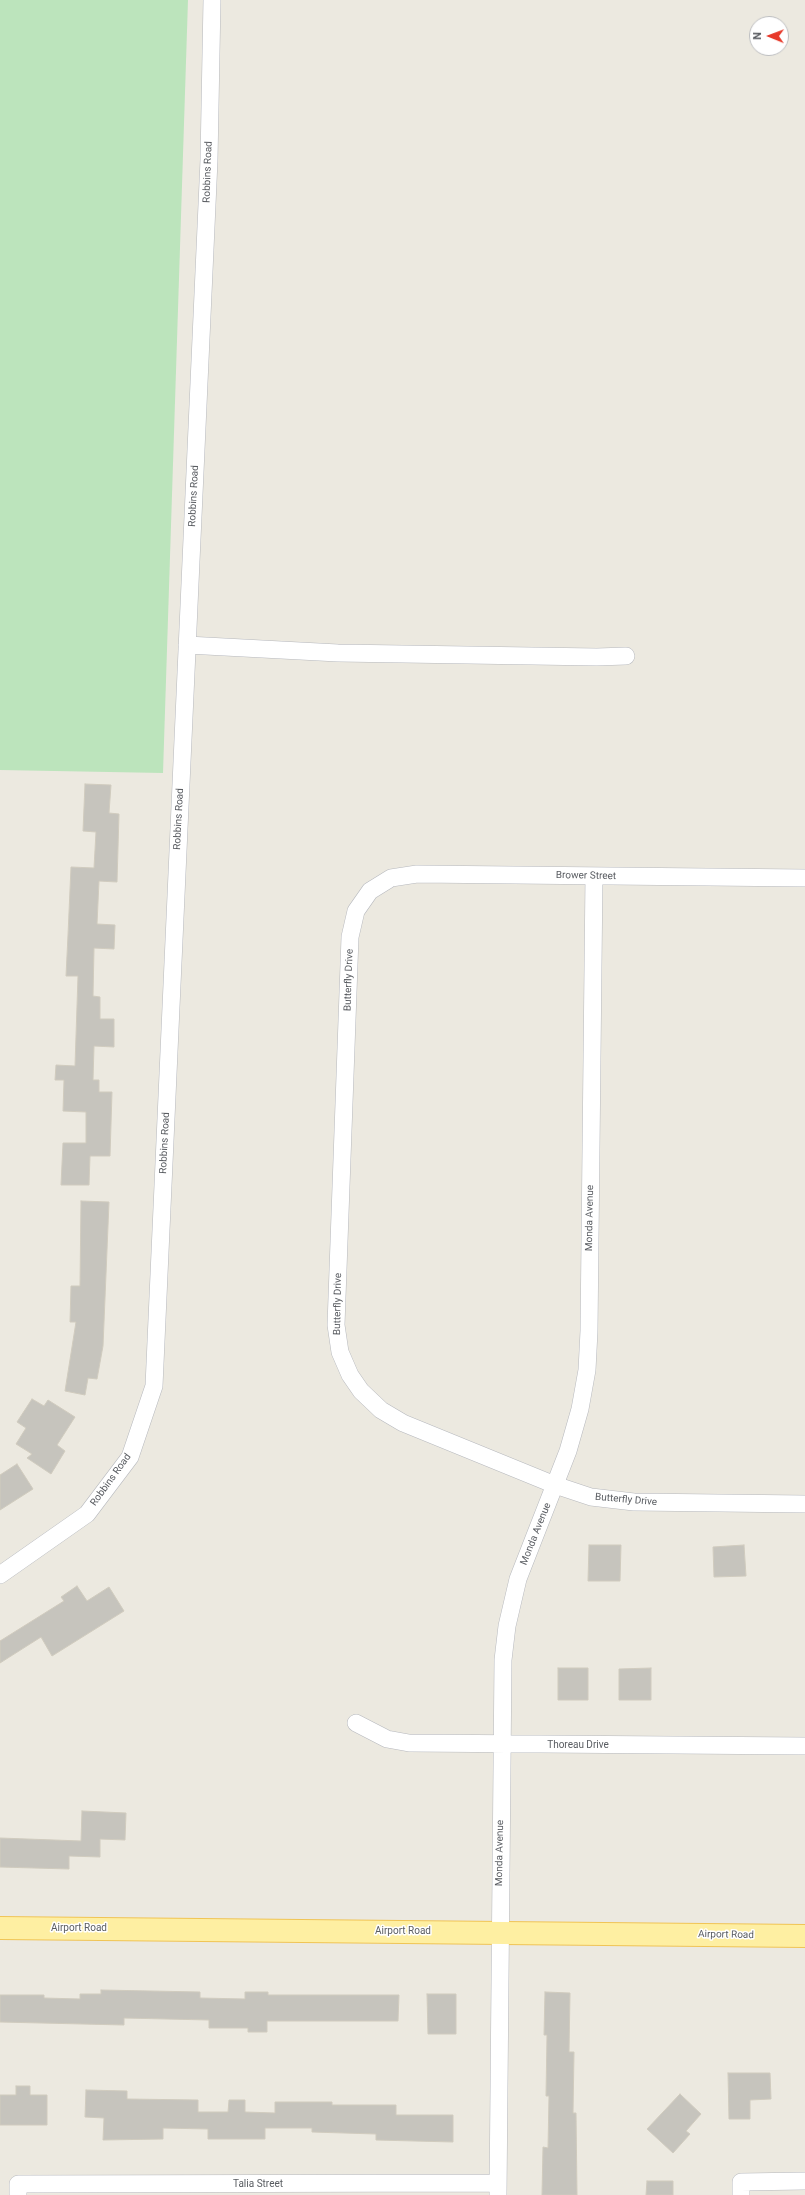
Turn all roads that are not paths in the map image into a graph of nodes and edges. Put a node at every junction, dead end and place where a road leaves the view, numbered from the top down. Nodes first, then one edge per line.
1 (212, 0) edge
2 (187, 645) junction
3 (626, 656) dead end
4 (594, 876) junction
5 (805, 878) edge
6 (370, 891) joint
7 (555, 1485) junction
8 (805, 1504) edge
9 (0, 1575) edge
10 (356, 1724) dead end
11 (502, 1745) junction
12 (805, 1746) edge
13 (0, 1928) edge
14 (499, 1932) junction
15 (805, 1936) edge
16 (805, 2181) edge
17 (260, 2189) edge
18 (498, 2189) edge
19 (741, 2189) edge
20 (18, 2190) edge

1 - 2 street, Robbins Road
2 - 3 street
2 - 9 street, Robbins Road
4 - 5 street, Brower Street
4 - 6 street, Brower Street
4 - 7 street, Monda Avenue
6 - 7 street, Butterfly Drive
7 - 8 street, Butterfly Drive
7 - 11 street, Monda Avenue
10 - 11 street, Thoreau Drive
11 - 12 street, Thoreau Drive
11 - 14 street, Monda Avenue
13 - 14 main road, Airport Road
14 - 15 main road, Airport Road
14 - 18 street, Monda Avenue
16 - 19 street
17 - 18 street, Talia Street
17 - 20 street, Talia Street

